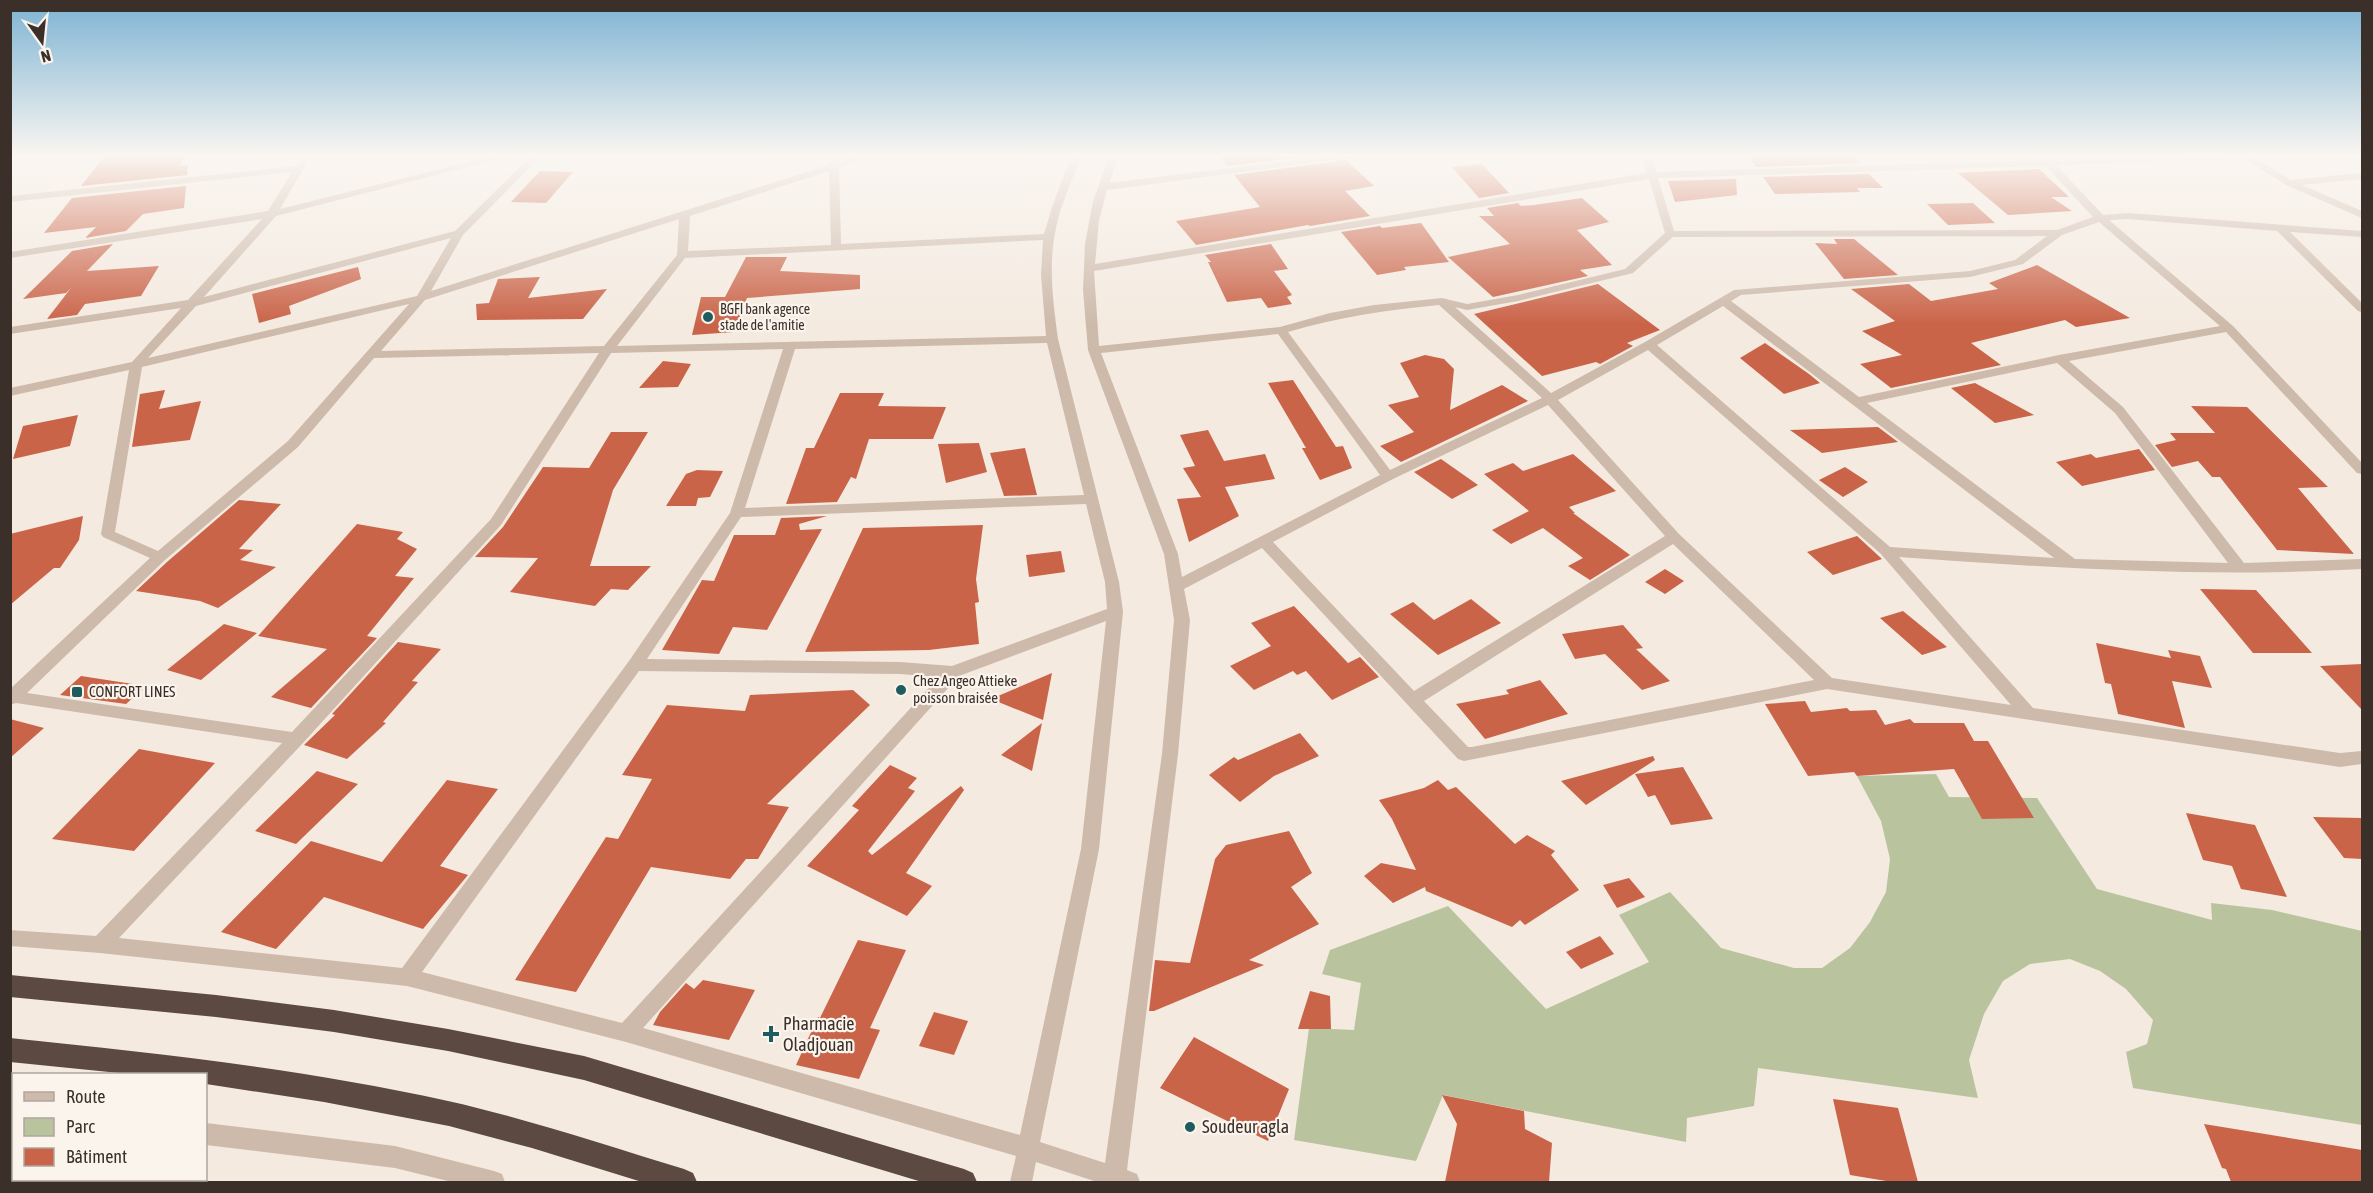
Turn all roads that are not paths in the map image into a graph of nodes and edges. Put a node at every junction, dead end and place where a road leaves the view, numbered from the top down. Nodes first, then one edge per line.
1 (277, 213) edge
2 (480, 213) edge
3 (689, 213) edge
4 (835, 213) edge
5 (1055, 213) edge
6 (1096, 213) edge
7 (1425, 213) edge
8 (1664, 213) edge
9 (2095, 213) edge
10 (272, 214) junction
11 (685, 214) junction
12 (2100, 218) junction
13 (2280, 228) junction
14 (459, 233) junction
15 (2058, 233) junction
16 (1670, 234) junction
17 (2362, 234) edge
18 (1049, 237) junction
19 (836, 247) junction
20 (10, 255) edge
21 (682, 255) junction
22 (1090, 268) junction
23 (421, 298) junction
24 (1723, 300) junction
25 (1442, 301) junction
26 (193, 303) junction
27 (2362, 309) edge
28 (2229, 328) junction
29 (1281, 330) junction
30 (10, 331) edge
31 (1052, 339) junction
32 (790, 345) junction
33 (1649, 345) junction
34 (608, 349) junction
35 (1094, 350) junction
36 (369, 355) junction
37 (2059, 359) junction
38 (136, 366) junction
39 (10, 392) edge
40 (1550, 399) junction
41 (1856, 401) junction
42 (2362, 470) edge
43 (1388, 476) junction
44 (1092, 499) junction
45 (737, 513) junction
46 (1674, 537) junction
47 (1265, 542) junction
48 (1886, 550) junction
49 (160, 557) junction
50 (2072, 564) junction
51 (2362, 564) edge
52 (2240, 568) junction
53 (1178, 586) junction
54 (1115, 612) junction
55 (635, 665) junction
56 (953, 672) junction
57 (1827, 683) junction
58 (12, 697) edge
59 (1412, 700) junction
60 (2029, 714) junction
61 (296, 739) junction
62 (2362, 758) edge
63 (10, 938) edge
64 (100, 945) junction
65 (407, 978) junction
66 (10, 986) edge
67 (626, 1033) junction
68 (10, 1050) edge
69 (207, 1134) edge
70 (1027, 1148) junction
71 (482, 1181) edge
72 (1119, 1181) edge
73 (684, 1182) edge
74 (964, 1182) edge
75 (1021, 1182) edge

1 - 10 street
2 - 14 street
3 - 11 street
4 - 19 street
5 - 18 street
6 - 22 street
7 - 22 street
8 - 16 street
9 - 12 street
10 - 20 street
10 - 26 street
11 - 21 street
11 - 23 street
12 - 13 street
12 - 15 street
12 - 28 street
13 - 17 street
13 - 27 street
14 - 23 street
14 - 26 street
15 - 16 street
15 - 24 street
16 - 25 street
18 - 19 street
18 - 31 street
19 - 21 street
21 - 34 street
22 - 35 street
23 - 36 street
23 - 38 street
24 - 33 street
24 - 41 street
25 - 29 street
25 - 40 street
26 - 30 street
26 - 38 street
28 - 37 street
28 - 42 street
29 - 35 street
29 - 43 street
31 - 32 street
31 - 44 street
32 - 34 street
32 - 45 street
33 - 40 street
33 - 48 street
34 - 36 street
34 - 61 street
35 - 53 street
36 - 49 street
37 - 41 street
37 - 52 street
38 - 39 street
38 - 49 street
40 - 43 street
40 - 46 street
41 - 50 street
43 - 47 street
44 - 45 street
44 - 54 street
45 - 55 street
46 - 57 street
46 - 59 street
47 - 53 street
47 - 59 street
48 - 50 street
48 - 60 street
49 - 58 street
50 - 52 street
51 - 52 street
53 - 72 street
54 - 56 street
54 - 70 street
55 - 56 street
55 - 65 street
56 - 67 street
57 - 59 street
57 - 60 street
58 - 61 street
60 - 62 street
61 - 64 street
63 - 64 street
64 - 65 street
65 - 67 street
66 - 74 highway
67 - 70 street
68 - 73 highway
69 - 71 street
70 - 72 street
70 - 75 street

